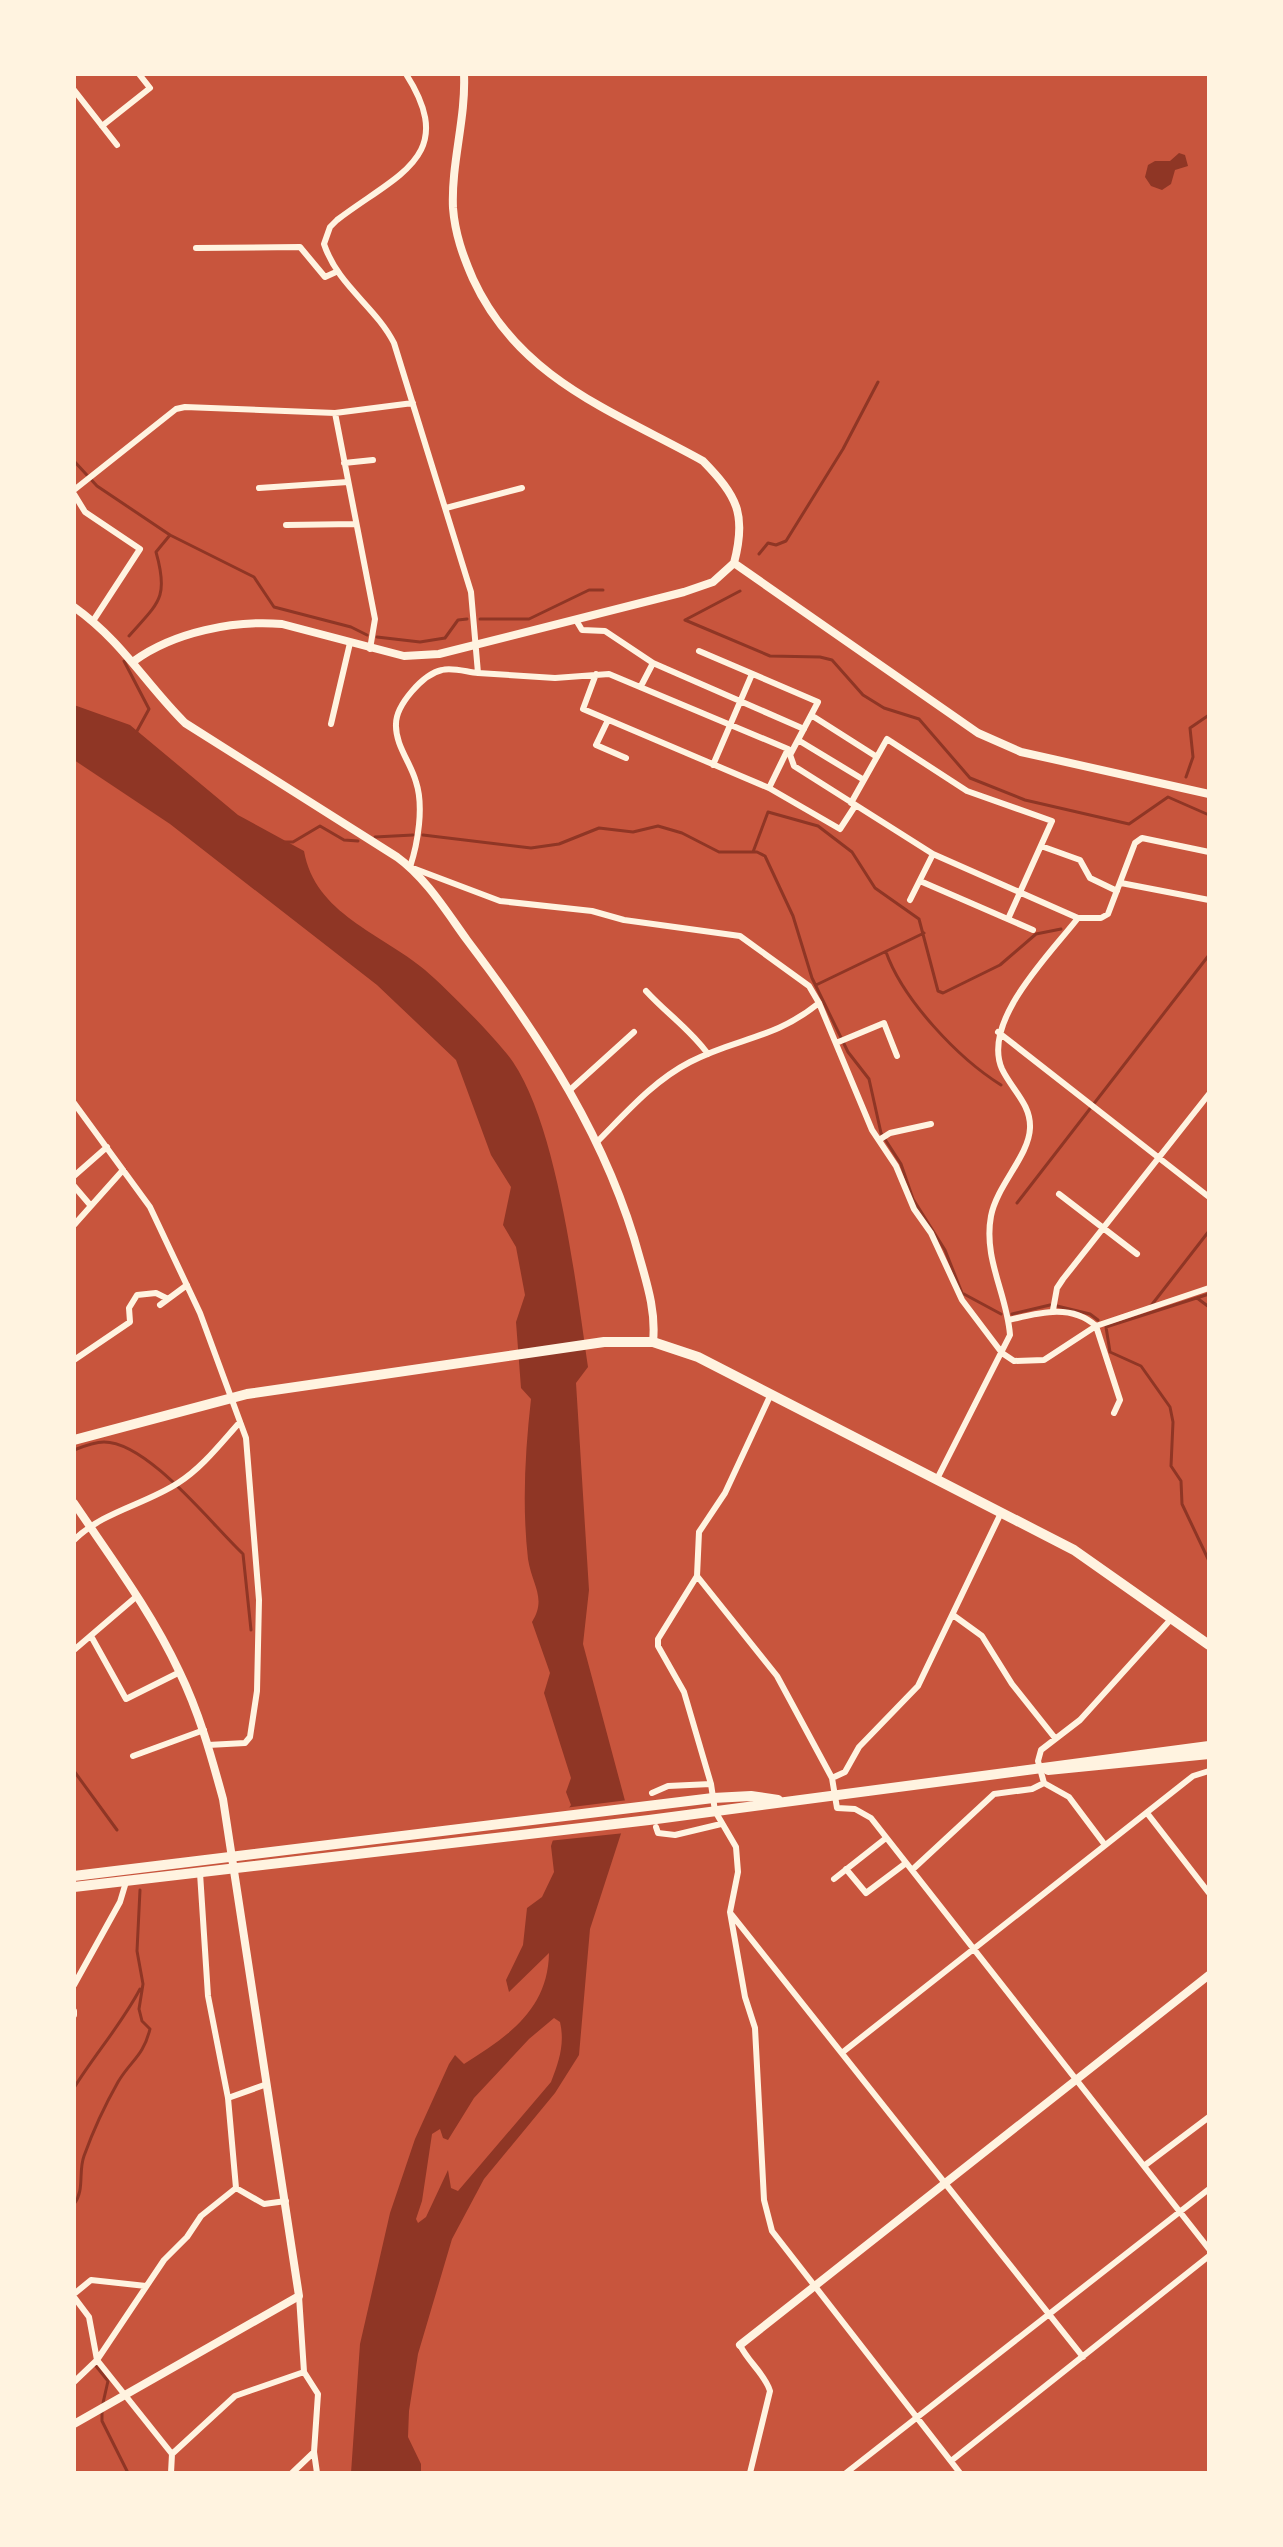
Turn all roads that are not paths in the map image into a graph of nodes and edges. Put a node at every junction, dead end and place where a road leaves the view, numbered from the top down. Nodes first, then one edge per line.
1 (139, 74) edge
2 (406, 74) edge
3 (464, 74) edge
4 (74, 90) edge
5 (102, 126) junction
6 (117, 145) dead end
7 (196, 248) dead end
8 (336, 272) junction
9 (413, 403) junction
10 (335, 413) junction
11 (373, 460) dead end
12 (344, 463) junction
13 (348, 482) junction
14 (259, 488) dead end
15 (522, 488) dead end
16 (74, 492) edge
17 (446, 508) junction
18 (356, 524) junction
19 (286, 525) dead end
20 (734, 563) junction
21 (74, 607) edge
22 (576, 620) junction
23 (93, 621) junction
24 (350, 643) junction
25 (476, 646) junction
26 (370, 649) junction
27 (699, 651) dead end
28 (134, 661) junction
29 (653, 663) junction
30 (478, 673) junction
31 (596, 674) junction
32 (752, 674) junction
33 (641, 686) junction
34 (740, 701) junction
35 (811, 715) junction
36 (608, 720) junction
37 (331, 724) dead end
38 (731, 724) junction
39 (804, 729) junction
40 (798, 740) junction
41 (789, 752) junction
42 (877, 757) junction
43 (626, 758) dead end
44 (713, 765) junction
45 (864, 780) junction
46 (769, 788) junction
47 (1209, 794) edge
48 (853, 805) junction
49 (1041, 846) junction
50 (1209, 852) edge
51 (933, 854) junction
52 (410, 867) junction
53 (920, 881) junction
54 (1121, 883) junction
55 (1117, 891) junction
56 (1021, 893) junction
57 (910, 900) dead end
58 (1209, 900) edge
59 (1078, 918) junction
60 (1008, 919) junction
61 (1033, 930) dead end
62 (646, 991) dead end
63 (819, 1003) junction
64 (634, 1032) dead end
65 (998, 1032) junction
66 (836, 1043) junction
67 (708, 1054) junction
68 (897, 1056) dead end
69 (571, 1089) junction
70 (1209, 1094) edge
71 (74, 1103) edge
72 (931, 1124) dead end
73 (879, 1140) junction
74 (596, 1144) junction
75 (107, 1147) junction
76 (1157, 1156) junction
77 (123, 1170) junction
78 (74, 1176) edge
79 (74, 1186) edge
80 (1059, 1194) dead end
81 (1209, 1197) edge
82 (91, 1206) junction
83 (74, 1225) edge
84 (1103, 1228) junction
85 (1137, 1254) dead end
86 (187, 1285) junction
87 (1209, 1288) edge
88 (168, 1299) junction
89 (160, 1305) dead end
90 (1053, 1310) junction
91 (1009, 1320) junction
92 (1096, 1326) junction
93 (653, 1342) junction
94 (1002, 1353) junction
95 (74, 1360) edge
96 (771, 1394) junction
97 (230, 1398) junction
98 (1114, 1413) dead end
99 (240, 1422) junction
100 (74, 1440) edge
101 (937, 1479) junction
102 (74, 1503) edge
103 (1001, 1513) junction
104 (89, 1526) junction
105 (74, 1540) edge
106 (697, 1576) junction
107 (137, 1596) junction
108 (953, 1615) junction
109 (1172, 1618) junction
110 (91, 1636) junction
111 (1209, 1645) edge
112 (74, 1650) edge
113 (180, 1672) junction
114 (204, 1730) junction
115 (1055, 1738) junction
116 (208, 1745) junction
117 (1209, 1746) edge
118 (1209, 1754) edge
119 (133, 1756) dead end
120 (1040, 1769) junction
121 (1209, 1771) edge
122 (832, 1778) junction
123 (1044, 1783) junction
124 (711, 1784) junction
125 (652, 1793) dead end
126 (835, 1795) junction
127 (713, 1798) junction
128 (788, 1802) junction
129 (715, 1811) junction
130 (1147, 1813) junction
131 (653, 1824) junction
132 (721, 1824) junction
133 (886, 1838) junction
134 (1105, 1845) junction
135 (232, 1855) junction
136 (906, 1863) junction
137 (234, 1868) junction
138 (846, 1869) junction
139 (912, 1870) junction
140 (200, 1873) junction
141 (74, 1876) edge
142 (834, 1879) dead end
143 (126, 1882) junction
144 (74, 1887) edge
145 (1209, 1893) edge
146 (730, 1912) junction
147 (974, 1949) junction
148 (1208, 1977) edge
149 (74, 1985) edge
150 (843, 2052) junction
151 (1076, 2079) junction
152 (267, 2084) junction
153 (228, 2098) junction
154 (1209, 2117) edge
155 (1144, 2166) junction
156 (944, 2182) junction
157 (236, 2188) junction
158 (1209, 2189) edge
159 (286, 2201) junction
160 (1180, 2212) junction
161 (1209, 2249) edge
162 (1209, 2256) edge
163 (146, 2286) junction
164 (814, 2286) junction
165 (74, 2295) edge
166 (299, 2296) junction
167 (1048, 2314) junction
168 (740, 2345) joint
169 (1083, 2357) junction
170 (97, 2360) junction
171 (304, 2372) junction
172 (74, 2382) edge
173 (126, 2396) junction
174 (917, 2417) junction
175 (74, 2424) edge
176 (314, 2452) junction
177 (172, 2454) junction
178 (951, 2461) junction
179 (172, 2473) edge
180 (292, 2473) edge
181 (317, 2473) edge
182 (750, 2473) edge
183 (846, 2473) edge
184 (960, 2473) edge

1 - 5 street
2 - 8 street
3 - 20 street
4 - 5 street
5 - 6 street
7 - 8 street
8 - 9 street
9 - 10 street
9 - 17 street
10 - 12 street
10 - 16 street
11 - 12 street
12 - 13 street
13 - 14 street
13 - 18 street
15 - 17 street
16 - 23 street
17 - 25 street
18 - 19 street
18 - 26 street
20 - 22 street
20 - 47 street
21 - 23 street
22 - 25 street
22 - 29 street
23 - 28 street
24 - 26 street
24 - 28 street
24 - 37 street
25 - 26 street
25 - 30 street
27 - 32 street
28 - 52 street
29 - 33 street
29 - 34 street
30 - 31 street
30 - 52 street
31 - 33 street
31 - 36 street
32 - 34 street
32 - 35 street
33 - 38 street
34 - 38 street
34 - 39 street
35 - 39 street
35 - 42 street
36 - 43 street
36 - 44 street
38 - 41 street
38 - 44 street
39 - 40 street
40 - 41 street
40 - 45 street
41 - 46 street
41 - 48 street
42 - 45 street
42 - 49 street
44 - 46 street
45 - 48 street
46 - 48 street
48 - 51 street
49 - 55 street
49 - 56 street
50 - 54 street
51 - 53 street
51 - 56 street
52 - 63 street
52 - 69 street
53 - 57 street
53 - 60 street
54 - 55 street
54 - 58 street
55 - 59 street
56 - 59 street
56 - 60 street
59 - 65 street
60 - 61 street
62 - 67 street
63 - 66 street
63 - 67 street
64 - 69 street
65 - 76 street
65 - 91 street
66 - 68 street
66 - 73 street
67 - 74 street
69 - 74 street
70 - 76 street
71 - 75 street
72 - 73 street
73 - 94 street
74 - 93 street
75 - 77 street
75 - 78 street
76 - 81 street
76 - 84 street
77 - 82 street
77 - 86 street
79 - 82 street
80 - 84 street
82 - 83 street
84 - 85 street
84 - 90 street
86 - 88 street
86 - 97 street
87 - 92 street
88 - 89 street
88 - 95 street
90 - 91 street
90 - 92 street
91 - 94 street
92 - 94 street
92 - 98 street
93 - 96 highway
93 - 97 highway
94 - 101 street
96 - 101 highway
96 - 106 street
97 - 99 street
97 - 100 highway
99 - 104 street
99 - 116 street
101 - 103 highway
102 - 104 street
103 - 108 street
103 - 109 highway
104 - 105 street
104 - 107 street
106 - 122 street
106 - 124 street
107 - 110 street
107 - 113 street
108 - 115 street
108 - 122 street
109 - 111 highway
109 - 115 street
110 - 112 street
110 - 113 street
113 - 114 street
114 - 116 street
114 - 119 street
115 - 120 street
116 - 135 street
117 - 120 highway
118 - 120 highway
120 - 123 street
120 - 126 highway
121 - 130 street
122 - 126 street
123 - 134 street
123 - 139 street
124 - 125 street
124 - 127 street
126 - 128 highway
126 - 133 street
127 - 128 highway
127 - 129 street
127 - 135 highway
128 - 129 highway
129 - 131 highway
129 - 132 street
130 - 134 street
130 - 145 street
131 - 132 street
131 - 137 highway
132 - 146 street
133 - 136 street
133 - 138 street
134 - 147 street
135 - 137 street
135 - 141 highway
136 - 138 street
136 - 139 street
137 - 140 highway
137 - 152 street
138 - 142 street
139 - 147 street
140 - 143 highway
140 - 153 street
143 - 144 highway
143 - 149 street
146 - 150 street
146 - 164 street
147 - 150 street
147 - 151 street
148 - 151 street
150 - 156 street
151 - 155 street
151 - 156 street
152 - 153 street
152 - 159 street
153 - 157 street
154 - 155 street
155 - 160 street
156 - 164 street
156 - 167 street
157 - 159 street
157 - 163 street
158 - 160 street
159 - 166 street
160 - 161 street
160 - 167 street
162 - 169 street
163 - 165 street
163 - 170 street
164 - 168 street
164 - 174 street
165 - 170 street
166 - 171 street
166 - 173 street
167 - 169 street
167 - 174 street
168 - 182 street
169 - 178 street
170 - 172 street
170 - 173 street
171 - 176 street
171 - 177 street
173 - 175 street
173 - 177 street
174 - 178 street
174 - 183 street
176 - 180 street
176 - 181 street
177 - 179 street
178 - 184 street

